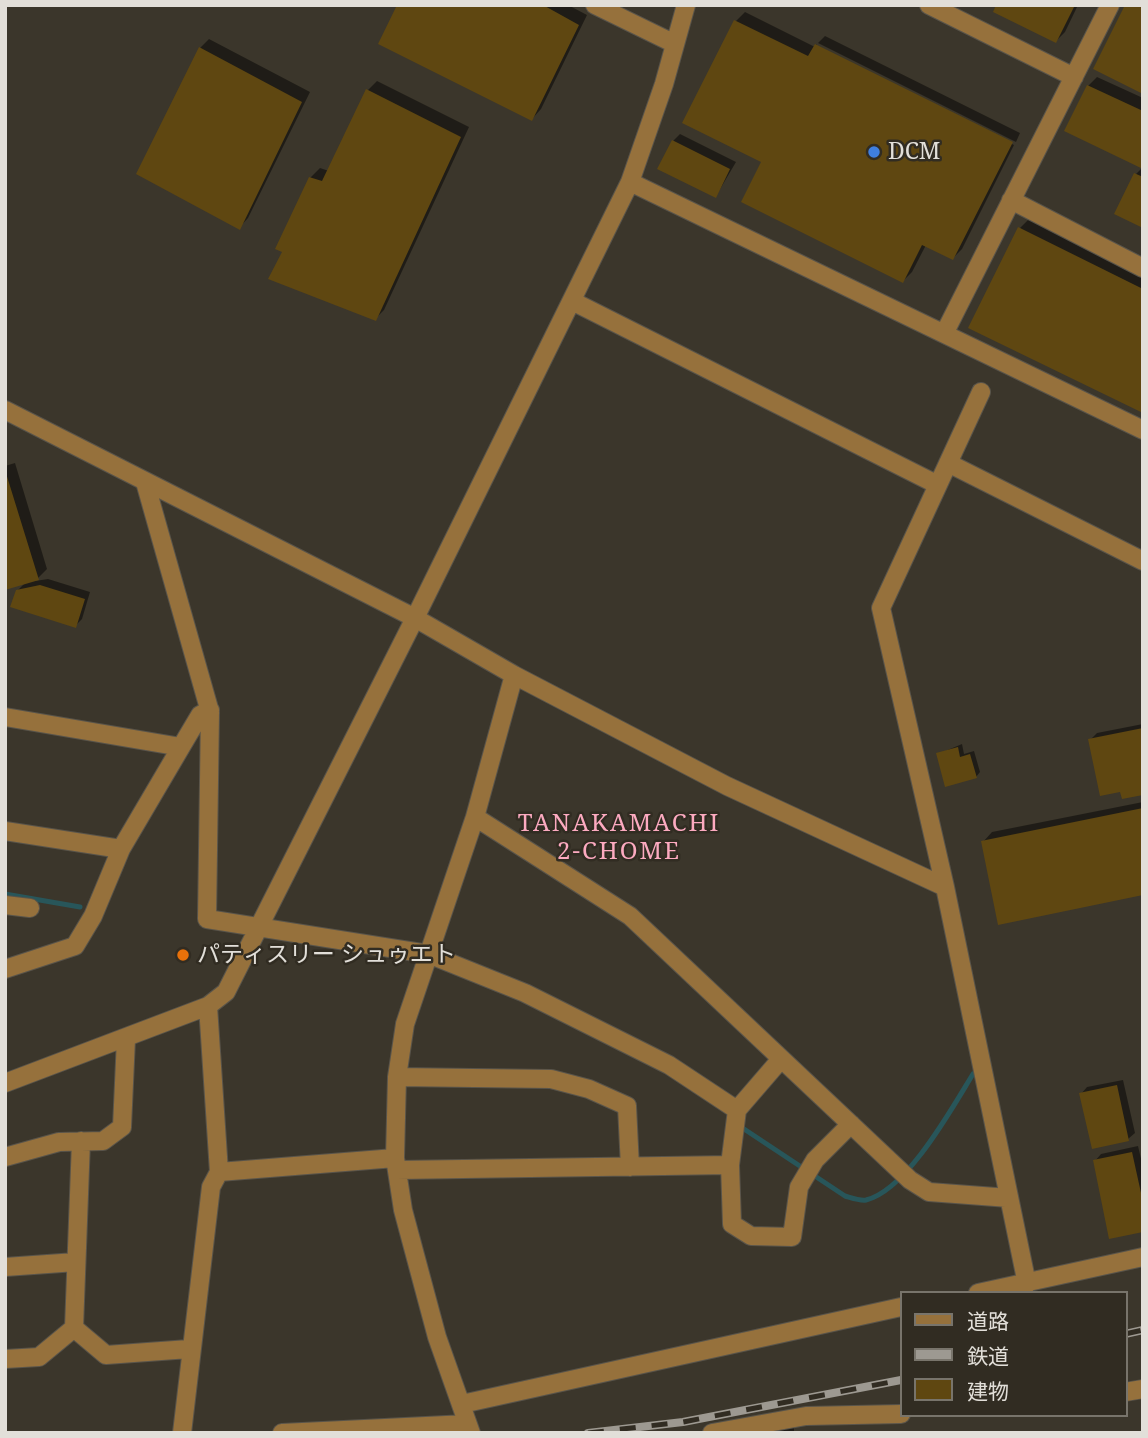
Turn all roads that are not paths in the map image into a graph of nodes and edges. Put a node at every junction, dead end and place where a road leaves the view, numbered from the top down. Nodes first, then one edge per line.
1 (595, 5) edge
2 (686, 5) edge
3 (929, 5) edge
4 (1110, 5) edge
5 (675, 44) junction
6 (1074, 77) junction
7 (630, 182) junction
8 (1011, 201) junction
9 (1143, 268) edge
10 (572, 302) junction
11 (945, 332) junction
12 (981, 392) dead end
13 (5, 410) edge
14 (1143, 430) edge
15 (948, 463) junction
16 (145, 482) junction
17 (938, 485) junction
18 (1143, 561) edge
19 (415, 618) junction
20 (514, 675) junction
21 (210, 710) junction
22 (5, 717) edge
23 (181, 747) junction
24 (475, 817) junction
25 (5, 831) edge
26 (121, 849) junction
27 (945, 887) junction
28 (5, 905) edge
29 (30, 908) dead end
30 (260, 927) junction
31 (428, 954) junction
32 (5, 969) edge
33 (208, 1006) junction
34 (126, 1039) junction
35 (782, 1059) junction
36 (397, 1077) junction
37 (5, 1083) edge
38 (737, 1110) junction
39 (851, 1124) junction
40 (81, 1142) junction
41 (5, 1157) edge
42 (396, 1164) junction
43 (730, 1165) junction
44 (630, 1167) junction
45 (219, 1172) junction
46 (1009, 1199) junction
47 (1143, 1257) edge
48 (76, 1262) junction
49 (5, 1267) edge
50 (1027, 1284) junction
51 (989, 1291) edge
52 (900, 1307) edge
53 (74, 1328) junction
54 (190, 1349) junction
55 (5, 1359) edge
56 (462, 1404) junction
57 (900, 1414) edge
58 (469, 1428) edge
59 (182, 1433) edge
60 (282, 1433) edge
61 (712, 1433) edge

1 - 5 street
2 - 5 street
3 - 6 street
4 - 6 street
5 - 7 street
6 - 8 street
7 - 10 street
7 - 11 street
8 - 9 street
8 - 11 street
10 - 17 street
10 - 19 street
11 - 14 street
12 - 15 street
13 - 16 street
15 - 17 street
15 - 18 street
16 - 19 street
16 - 21 street
17 - 27 street
19 - 20 street
19 - 30 street
20 - 24 street
20 - 27 street
21 - 23 street
21 - 30 street
22 - 23 street
23 - 26 street
24 - 31 street
24 - 35 street
25 - 26 street
26 - 32 street
27 - 46 street
28 - 29 street
30 - 31 street
30 - 33 street
31 - 36 street
31 - 38 street
33 - 34 street
33 - 45 street
34 - 37 street
34 - 40 street
35 - 38 street
35 - 39 street
36 - 42 street
36 - 44 street
38 - 43 street
39 - 43 street
39 - 46 street
40 - 41 street
40 - 48 street
42 - 44 street
42 - 45 street
42 - 56 street
43 - 44 street
45 - 54 street
46 - 50 street
47 - 50 street
48 - 49 street
48 - 53 street
50 - 51 street
52 - 56 street
53 - 54 street
53 - 55 street
54 - 59 street
56 - 58 street
57 - 61 street
58 - 60 street

